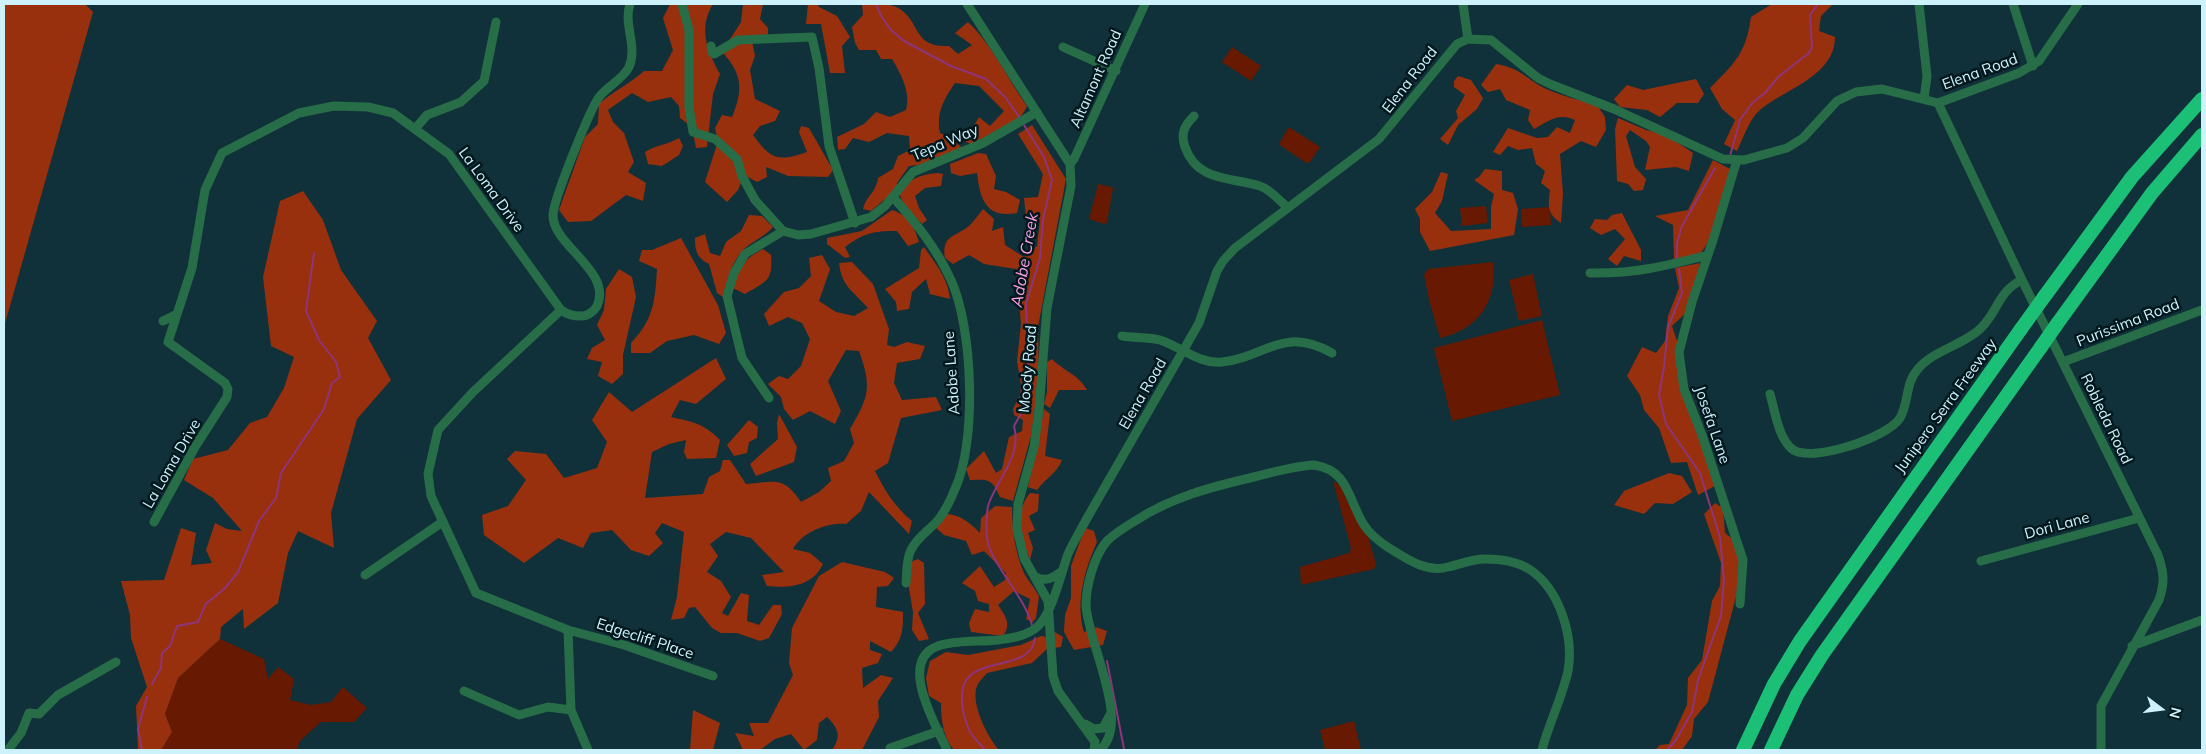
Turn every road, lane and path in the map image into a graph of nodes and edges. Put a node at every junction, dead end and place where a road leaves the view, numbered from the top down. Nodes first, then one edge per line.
1 (630, 4) edge
2 (682, 4) edge
3 (967, 4) edge
4 (1145, 4) edge
5 (1463, 4) edge
6 (1919, 4) edge
7 (2013, 4) edge
8 (2078, 4) edge
9 (496, 22) dead end
10 (1468, 39) junction
11 (711, 46) dead end
12 (1063, 47) dead end
13 (2033, 66) junction
14 (1116, 71) junction
15 (1924, 99) junction
16 (2202, 99) edge
17 (1938, 103) junction
18 (1037, 112) junction
19 (1194, 116) dead end
20 (415, 129) junction
21 (2202, 135) edge
22 (1737, 160) junction
23 (1070, 164) junction
24 (893, 197) junction
25 (1288, 208) junction
26 (855, 223) junction
27 (783, 231) junction
28 (1708, 255) junction
29 (1590, 273) dead end
30 (2022, 280) junction
31 (561, 310) junction
32 (2202, 310) edge
33 (175, 315) junction
34 (163, 321) dead end
35 (1122, 336) dead end
36 (1183, 352) junction
37 (1332, 353) dead end
38 (2063, 362) junction
39 (1770, 394) dead end
40 (769, 398) dead end
41 (2139, 518) junction
42 (154, 522) dead end
43 (441, 523) junction
44 (1981, 560) dead end
45 (1062, 571) junction
46 (1032, 574) junction
47 (365, 575) dead end
48 (906, 583) dead end
49 (1740, 604) dead end
50 (1048, 609) junction
51 (2202, 620) edge
52 (568, 630) junction
53 (1026, 634) junction
54 (1050, 634) junction
55 (2132, 646) junction
56 (116, 662) dead end
57 (713, 676) dead end
58 (464, 691) dead end
59 (570, 710) junction
60 (1110, 715) junction
61 (1080, 720) junction
62 (939, 731) junction
63 (890, 748) dead end
64 (8, 750) edge
65 (588, 750) edge
66 (947, 750) edge
67 (1094, 750) edge
68 (1100, 750) edge
69 (1542, 750) edge
70 (1743, 750) edge
71 (1771, 750) edge
72 (2102, 750) edge

1 - 31 street
2 - 27 street
3 - 18 street
4 - 14 street, Altamont Road
5 - 10 street
6 - 15 street
7 - 13 street
8 - 13 street, Elena Road
9 - 20 street
10 - 22 street, Elena Road
10 - 25 street, Elena Road
11 - 26 street
12 - 14 street
13 - 17 street, Elena Road
14 - 23 street, Altamont Road
15 - 17 street, Elena Road
15 - 22 street, Elena Road
16 - 70 highway, Junipero Serra Freeway, bridge
17 - 30 street, Robleda Road
18 - 23 street
18 - 24 street, Tepa Way
19 - 25 street
20 - 31 street, La Loma Drive
20 - 33 street, La Loma Drive
21 - 71 highway, bridge
22 - 28 street, Josefa Lane
23 - 46 street, Moody Road
24 - 26 street, Tepa Way
24 - 48 street, Adobe Lane
25 - 36 street, Elena Road
26 - 27 street, Tepa Way
27 - 40 street
28 - 29 street
28 - 49 street, Josefa Lane
30 - 38 street, Robleda Road
30 - 39 street
31 - 43 street
32 - 38 street, Purissima Road
33 - 34 street
33 - 42 street, La Loma Drive
35 - 36 street
36 - 37 street
36 - 45 street, Elena Road
38 - 41 street, Robleda Road
41 - 44 street, Dori Lane
41 - 55 street, Robleda Road
43 - 47 street
43 - 52 street
45 - 46 street
45 - 50 street, Elena Road
46 - 50 street, Moody Road
50 - 53 street
50 - 54 street, Elena Road
51 - 55 street
52 - 57 street, Edgecliff Place
52 - 59 street
53 - 54 street
53 - 62 street
54 - 61 street, Elena Road
55 - 72 street, Robleda Road
56 - 64 street
58 - 59 street
59 - 65 street
60 - 61 street
60 - 68 street
60 - 69 street
61 - 67 street, Elena Road
62 - 63 street
62 - 66 street

